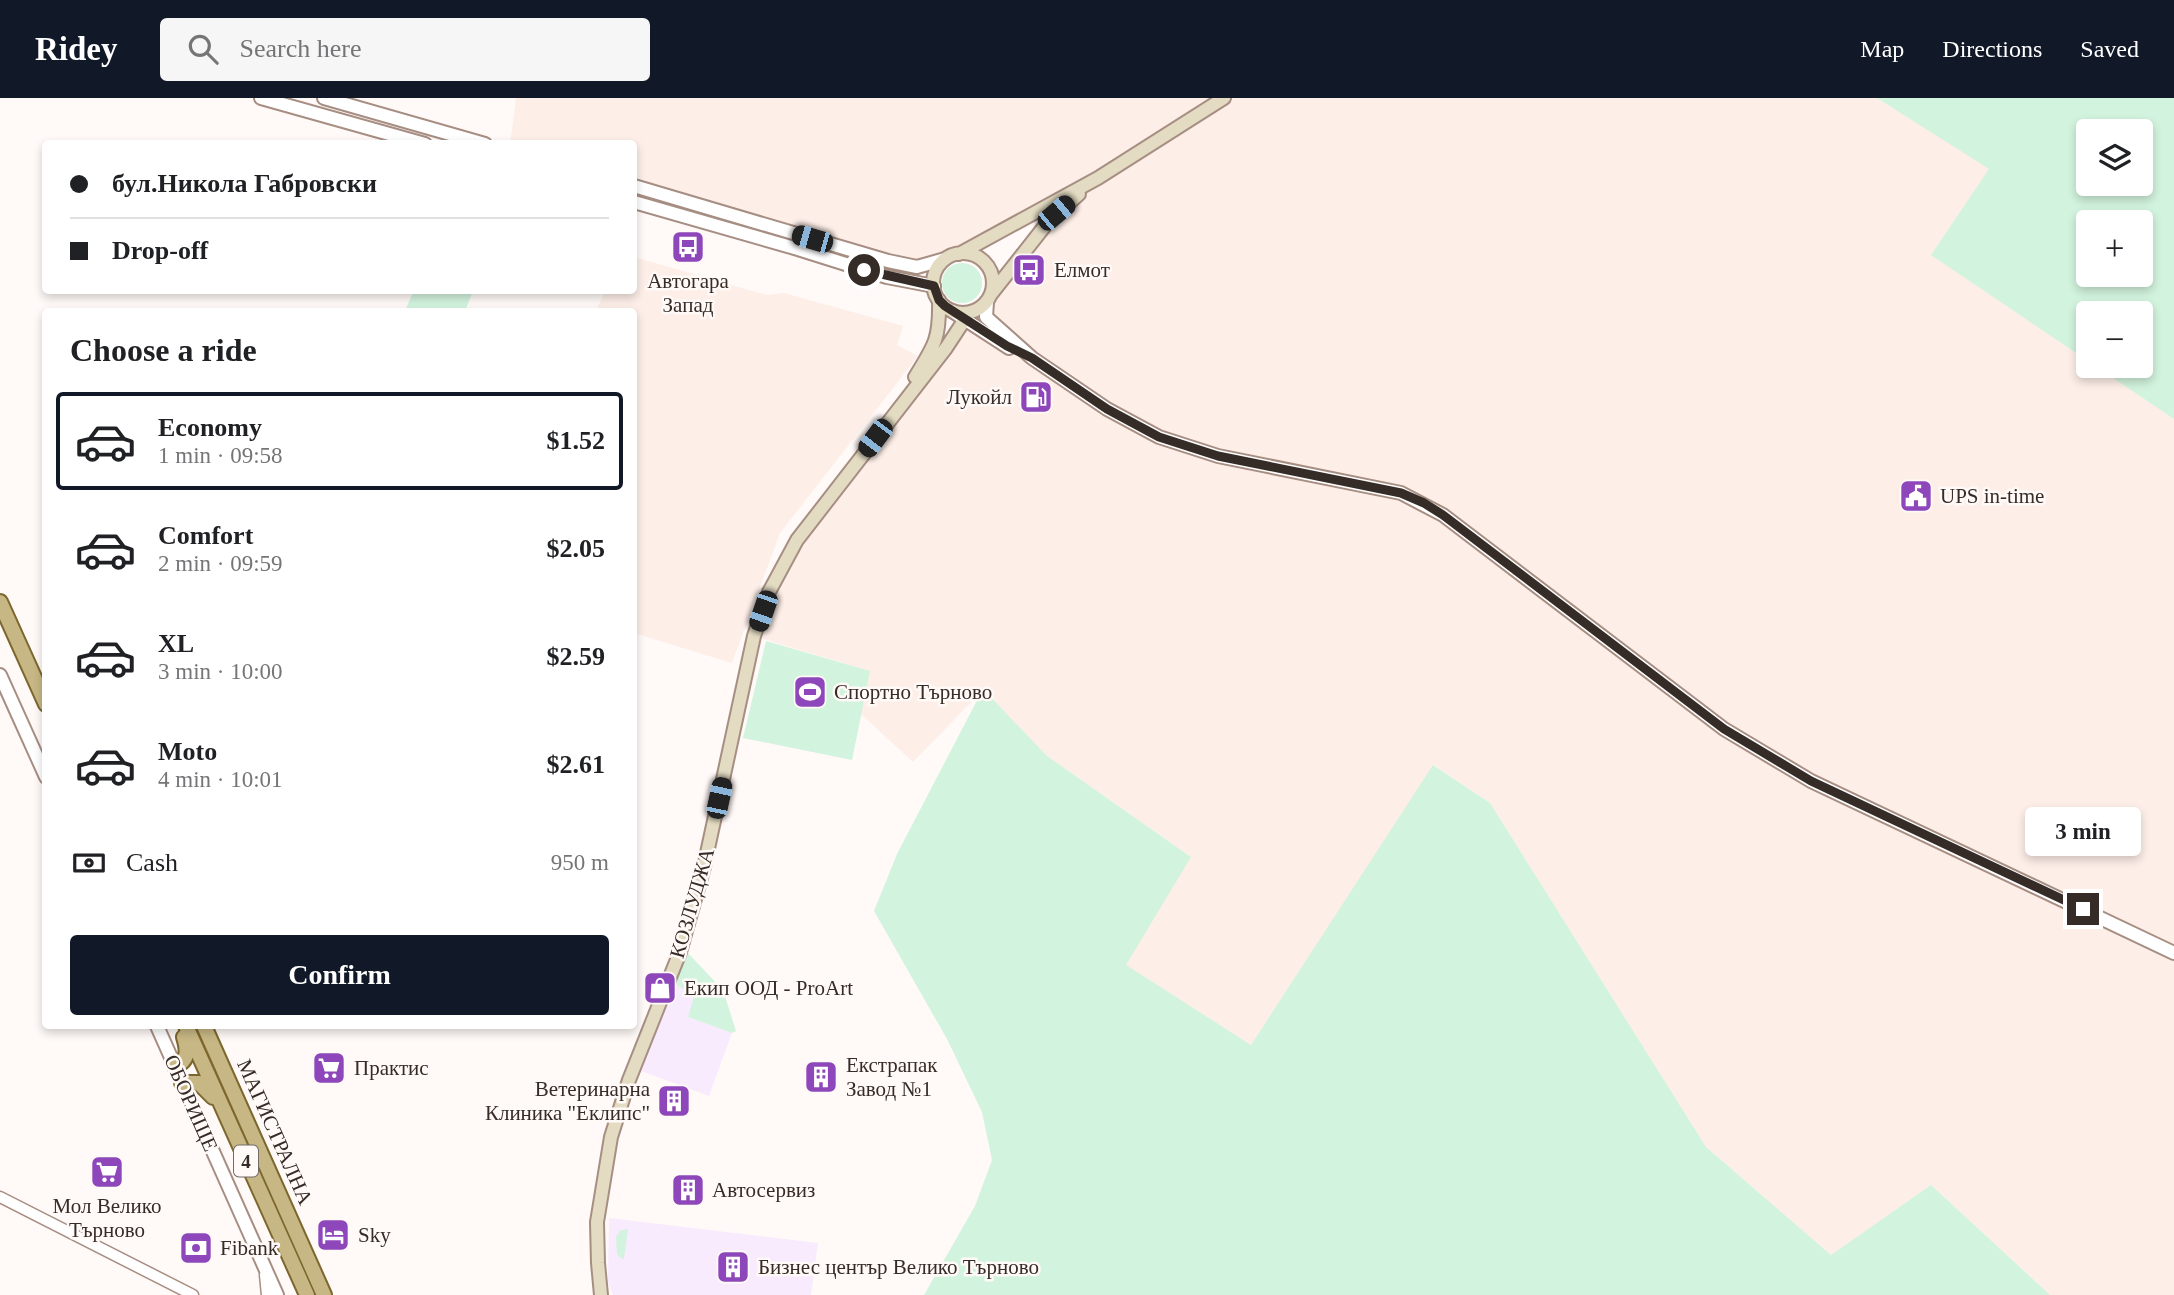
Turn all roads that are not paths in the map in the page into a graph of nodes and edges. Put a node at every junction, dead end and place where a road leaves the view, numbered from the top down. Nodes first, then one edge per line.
1 (261, 98) edge
2 (324, 98) edge
3 (1224, 98) edge
4 (359, 103) edge
5 (411, 140) edge
6 (473, 140) edge
7 (1098, 178) junction
8 (637, 187) edge
9 (637, 203) edge
10 (959, 254) junction
11 (945, 259) junction
12 (934, 286) junction
13 (989, 298) junction
14 (939, 300) junction
15 (967, 316) junction
16 (1032, 358) junction
17 (891, 417) junction
18 (0, 602) edge
19 (0, 675) edge
20 (42, 695) edge
21 (42, 768) edge
22 (2174, 953) edge
23 (158, 1029) edge
24 (182, 1029) edge
25 (187, 1029) edge
26 (205, 1029) edge
27 (175, 1066) junction
28 (182, 1083) junction
29 (224, 1115) junction
30 (0, 1197) edge
31 (265, 1267) junction
32 (193, 1295) edge
33 (267, 1295) edge
34 (277, 1295) edge
35 (307, 1295) edge
36 (324, 1295) edge
37 (601, 1295) edge

1 - 5 street
2 - 4 street
3 - 7 main road
4 - 6 street
7 - 10 main road
7 - 13 main road
8 - 11 street
9 - 12 street
10 - 11 main road
10 - 13 main road
11 - 12 main road
12 - 14 main road
13 - 15 main road
13 - 16 street
14 - 15 main road
14 - 17 main road, КОЗЛУДЖА
15 - 16 street
15 - 17 main road, КОЗЛУДЖА
16 - 22 street
17 - 37 main road, КОЗЛУДЖА
18 - 20 main road
19 - 21 street
23 - 27 street, ОБОРИЩЕ
24 - 27 main road
25 - 29 main road, 4
26 - 36 main road, МАГИСТРАЛНА / 4
27 - 28 street, ОБОРИЩЕ
28 - 29 main road
28 - 31 street, ОБОРИЩЕ
29 - 35 main road, 4
30 - 32 street
31 - 33 street
31 - 34 street, ОБОРИЩЕ

